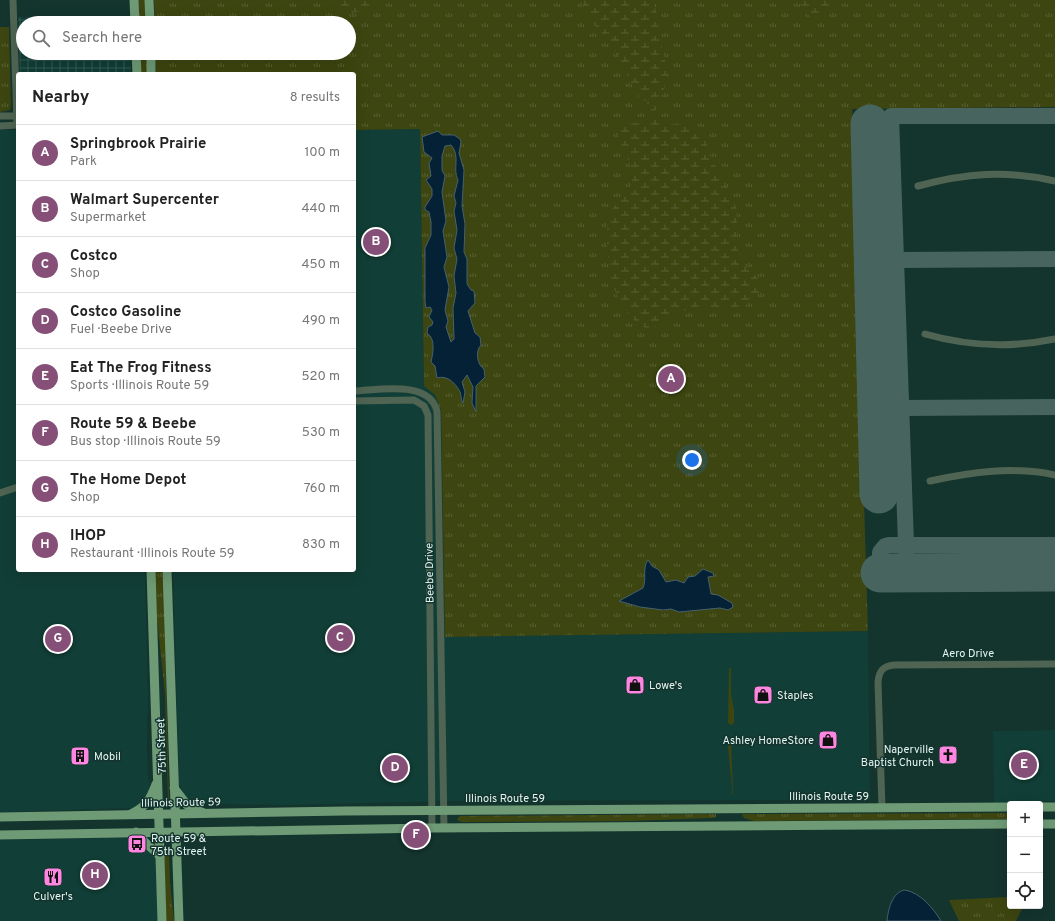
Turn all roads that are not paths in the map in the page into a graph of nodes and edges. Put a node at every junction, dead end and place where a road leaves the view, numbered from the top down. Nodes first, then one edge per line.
1 (13, 0) edge
2 (134, 0) edge
3 (149, 0) edge
4 (135, 16) edge
5 (150, 16) edge
6 (136, 60) edge
7 (151, 60) edge
8 (137, 72) edge
9 (151, 72) edge
10 (16, 87) edge
11 (0, 116) edge
12 (16, 116) edge
13 (0, 126) edge
14 (16, 126) edge
15 (1055, 181) edge
16 (918, 186) dead end
17 (925, 334) dead end
18 (1055, 339) edge
19 (356, 391) edge
20 (356, 401) edge
21 (1055, 475) edge
22 (930, 480) dead end
23 (16, 488) edge
24 (0, 493) edge
25 (151, 572) edge
26 (167, 572) edge
27 (1055, 664) edge
28 (158, 779) junction
29 (174, 788) junction
30 (1007, 807) edge
31 (1043, 807) edge
32 (1055, 807) edge
33 (882, 808) junction
34 (432, 811) junction
35 (444, 811) junction
36 (175, 814) junction
37 (206, 814) junction
38 (128, 815) junction
39 (159, 815) junction
40 (0, 817) edge
41 (1007, 824) edge
42 (1043, 824) edge
43 (1055, 824) edge
44 (432, 828) junction
45 (444, 828) junction
46 (136, 832) junction
47 (160, 832) junction
48 (175, 832) junction
49 (0, 835) edge
50 (160, 856) junction
51 (162, 921) edge
52 (179, 921) edge

1 - 10 street
2 - 4 main road
3 - 5 main road
6 - 8 main road
7 - 9 main road
11 - 12 street
13 - 14 street
15 - 16 street
17 - 18 street
19 - 35 street, Beebe Drive
20 - 34 street, Beebe Drive
21 - 22 street
23 - 24 street
25 - 28 main road, 75th Street
26 - 29 main road, 75th Street
27 - 33 street, Aero Drive
28 - 38 main road
28 - 39 main road, 75th Street
29 - 36 main road, 75th Street
29 - 37 main road
30 - 33 main road, Illinois Route 59
31 - 32 main road
33 - 35 main road, Illinois Route 59
34 - 35 main road, Illinois Route 59
34 - 37 main road, Illinois Route 59
34 - 44 street, Beebe Drive
35 - 45 street, Beebe Drive
36 - 37 main road, Illinois Route 59
36 - 39 main road, Illinois Route 59
36 - 48 main road, 75th Street
38 - 39 main road, Illinois Route 59
38 - 40 main road, Illinois Route 59
39 - 47 main road, 75th Street
41 - 45 main road
42 - 43 main road
44 - 45 main road
44 - 48 main road
46 - 47 main road
46 - 49 main road
46 - 50 main road
47 - 48 main road
47 - 50 main road, 75th Street
48 - 52 main road, 75th Street
50 - 51 main road, 75th Street

